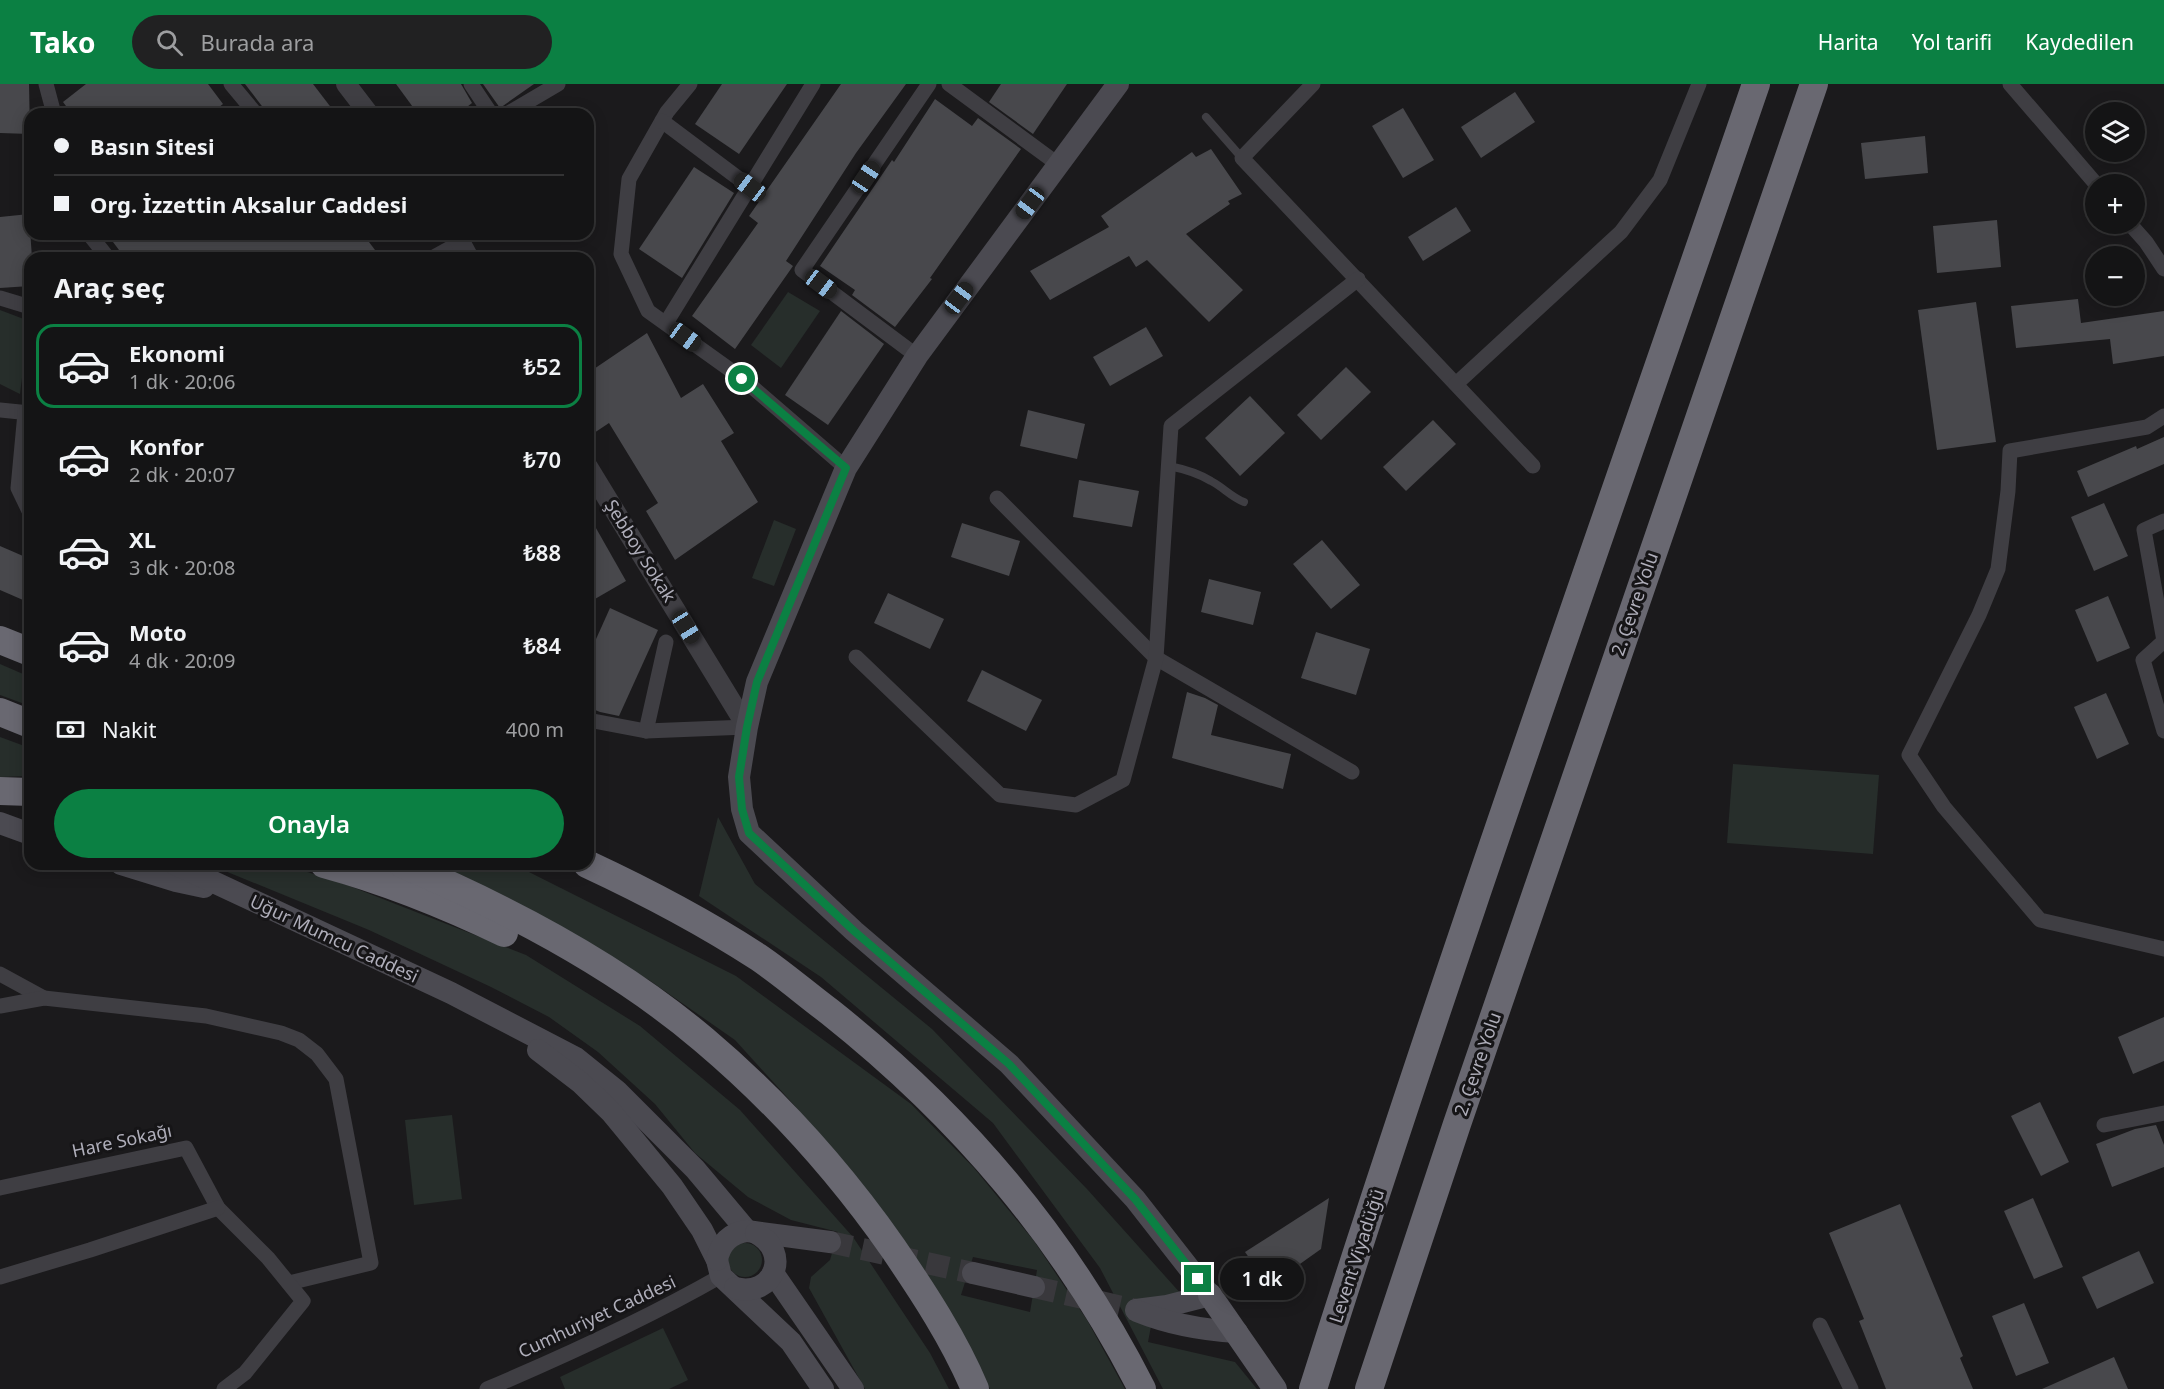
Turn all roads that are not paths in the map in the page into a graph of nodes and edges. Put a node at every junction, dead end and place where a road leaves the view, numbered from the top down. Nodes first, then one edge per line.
1 (46, 84) edge
2 (231, 84) edge
3 (346, 84) edge
4 (471, 84) edge
5 (558, 84) edge
6 (690, 84) edge
7 (813, 84) edge
8 (930, 84) edge
9 (949, 84) edge
10 (1118, 84) edge
11 (1314, 84) edge
12 (1699, 84) edge
13 (1756, 84) edge
14 (1814, 84) edge
15 (2010, 84) edge
16 (52, 108) edge
17 (251, 108) edge
18 (364, 108) edge
19 (487, 108) edge
20 (517, 108) edge
21 (1206, 117) dead end
22 (662, 121) junction
23 (1242, 158) junction
24 (1059, 165) junction
25 (2087, 174) edge
26 (750, 187) junction
27 (2138, 234) edge
28 (94, 240) edge
29 (462, 245) edge
30 (103, 252) edge
31 (446, 252) edge
32 (2164, 269) edge
33 (1358, 279) junction
34 (0, 298) edge
35 (24, 305) edge
36 (666, 323) junction
37 (917, 356) junction
38 (1456, 384) junction
39 (0, 410) edge
40 (24, 413) edge
41 (2164, 416) edge
42 (24, 443) edge
43 (1169, 466) junction
44 (1533, 466) dead end
45 (846, 468) junction
46 (594, 477) edge
47 (997, 498) dead end
48 (24, 500) edge
49 (1244, 502) dead end
50 (2164, 521) edge
51 (0, 640) edge
52 (666, 642) dead end
53 (24, 650) edge
54 (856, 657) dead end
55 (1156, 657) junction
56 (0, 712) edge
57 (594, 721) edge
58 (24, 722) edge
59 (747, 727) junction
60 (646, 731) junction
61 (2164, 731) edge
62 (1352, 772) dead end
63 (0, 790) edge
64 (24, 792) edge
65 (24, 799) edge
66 (0, 823) edge
67 (24, 832) edge
68 (594, 868) edge
69 (140, 870) edge
70 (187, 870) edge
71 (345, 870) edge
72 (415, 870) edge
73 (237, 895) junction
74 (2164, 949) edge
75 (0, 975) edge
76 (630, 986) junction
77 (44, 998) junction
78 (0, 1006) edge
79 (491, 1015) junction
80 (2164, 1113) edge
81 (2104, 1125) dead end
82 (0, 1188) edge
83 (218, 1208) junction
84 (752, 1232) junction
85 (775, 1268) junction
86 (973, 1273) tunnel mouth
87 (724, 1275) junction
88 (0, 1277) edge
89 (289, 1283) junction
90 (1034, 1287) tunnel mouth
91 (1210, 1294) junction
92 (1820, 1325) dead end
93 (1237, 1332) junction
94 (224, 1389) edge
95 (487, 1389) edge
96 (823, 1389) edge
97 (854, 1389) edge
98 (975, 1389) edge
99 (1142, 1389) edge
100 (1275, 1389) edge
101 (1313, 1389) edge
102 (1369, 1389) edge
103 (1851, 1389) edge

1 - 16 street
2 - 17 street
3 - 18 street
4 - 19 street
5 - 20 street
6 - 22 street
7 - 26 street
8 - 37 street
9 - 24 street
10 - 24 main road
11 - 23 street
12 - 38 street
13 - 101 highway, Levent Viyadüğü
14 - 102 highway, 2. Çevre Yolu
15 - 25 street
21 - 23 lane
22 - 26 street
22 - 36 street
23 - 33 street
24 - 37 main road
26 - 36 street
27 - 32 street
28 - 30 street
29 - 31 street
33 - 38 street
33 - 43 street
34 - 35 street
36 - 45 street
37 - 45 main road
38 - 44 street
39 - 40 street
41 - 74 street
42 - 48 street
43 - 49 lane
43 - 55 street
45 - 59 main road
46 - 59 street, Şebboy Sokak
47 - 55 street
50 - 61 street
51 - 53 highway
52 - 60 street
54 - 55 street
55 - 62 street
56 - 58 highway
57 - 60 street
59 - 60 street
59 - 91 main road
63 - 64 highway, bridge
63 - 65 main road
66 - 67 main road
68 - 99 highway
69 - 73 main road
70 - 73 main road, Uğur Mumcu Caddesi
71 - 76 highway
72 - 76 highway
73 - 79 main road, Uğur Mumcu Caddesi
75 - 77 street
76 - 98 highway
77 - 78 street
77 - 89 street
79 - 84 main road
79 - 87 main road
80 - 81 street
82 - 83 street, Hare Sokağı
83 - 88 street
83 - 89 street
84 - 85 main road
84 - 85 main road
84 - 87 main road
85 - 87 main road
85 - 97 main road
86 - 90 main road
87 - 95 street, Cumhuriyet Caddesi
87 - 96 main road
89 - 94 street
91 - 93 main road
91 - 93 main road
92 - 103 street
93 - 100 main road

